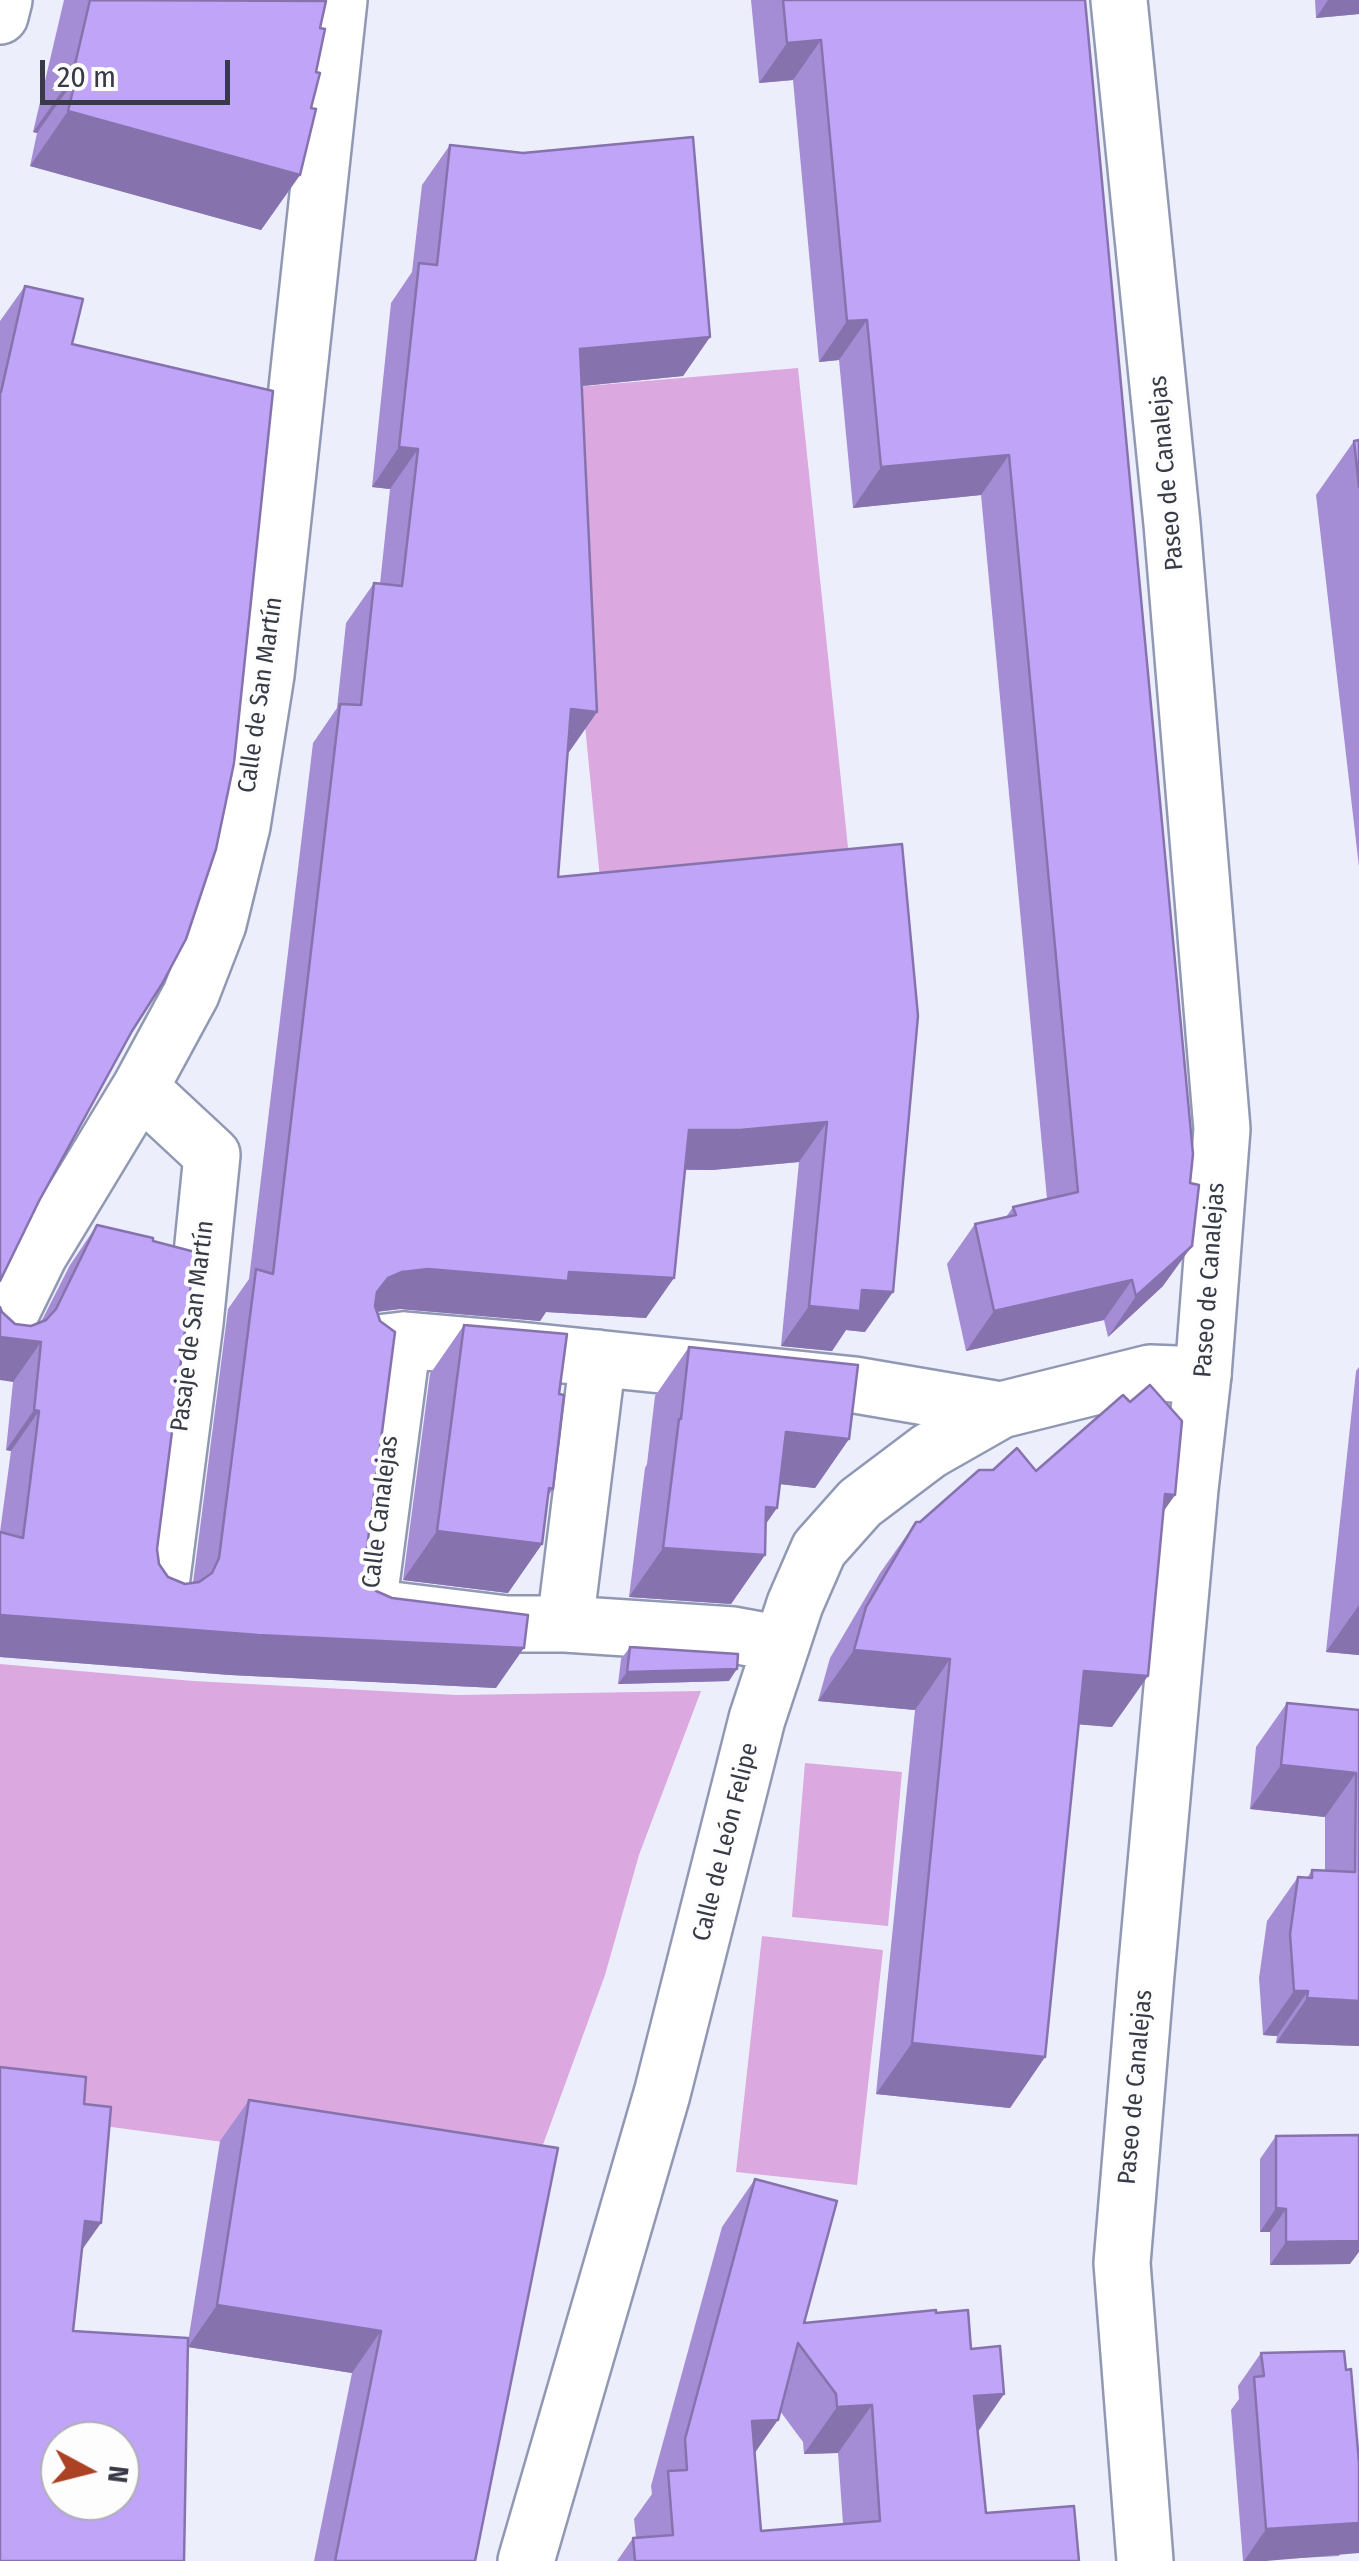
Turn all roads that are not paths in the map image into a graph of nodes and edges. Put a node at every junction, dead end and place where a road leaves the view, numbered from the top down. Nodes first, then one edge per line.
1 (4, 0) edge
2 (339, 0) edge
3 (1119, 0) edge
4 (0, 16) edge
5 (140, 1088) junction
6 (0, 1336) edge
7 (598, 1358) junction
8 (1204, 1374) junction
9 (1001, 1410) junction
10 (160, 1593) edge
11 (565, 1624) junction
12 (782, 1644) junction
13 (526, 2561) edge
14 (1146, 2561) edge

1 - 4 street
2 - 5 street, Calle de San Martín
3 - 8 street, Paseo de Canalejas
5 - 6 street, Calle de San Martín
5 - 10 street, Pasaje de San Martín
7 - 9 street, Calle Canalejas
7 - 11 street
7 - 11 street, Calle Canalejas
8 - 9 street, Calle de León Felipe
8 - 14 street, Paseo de Canalejas
9 - 12 street, Calle de León Felipe
11 - 12 street, Calle Canalejas
12 - 13 street, Calle de León Felipe

